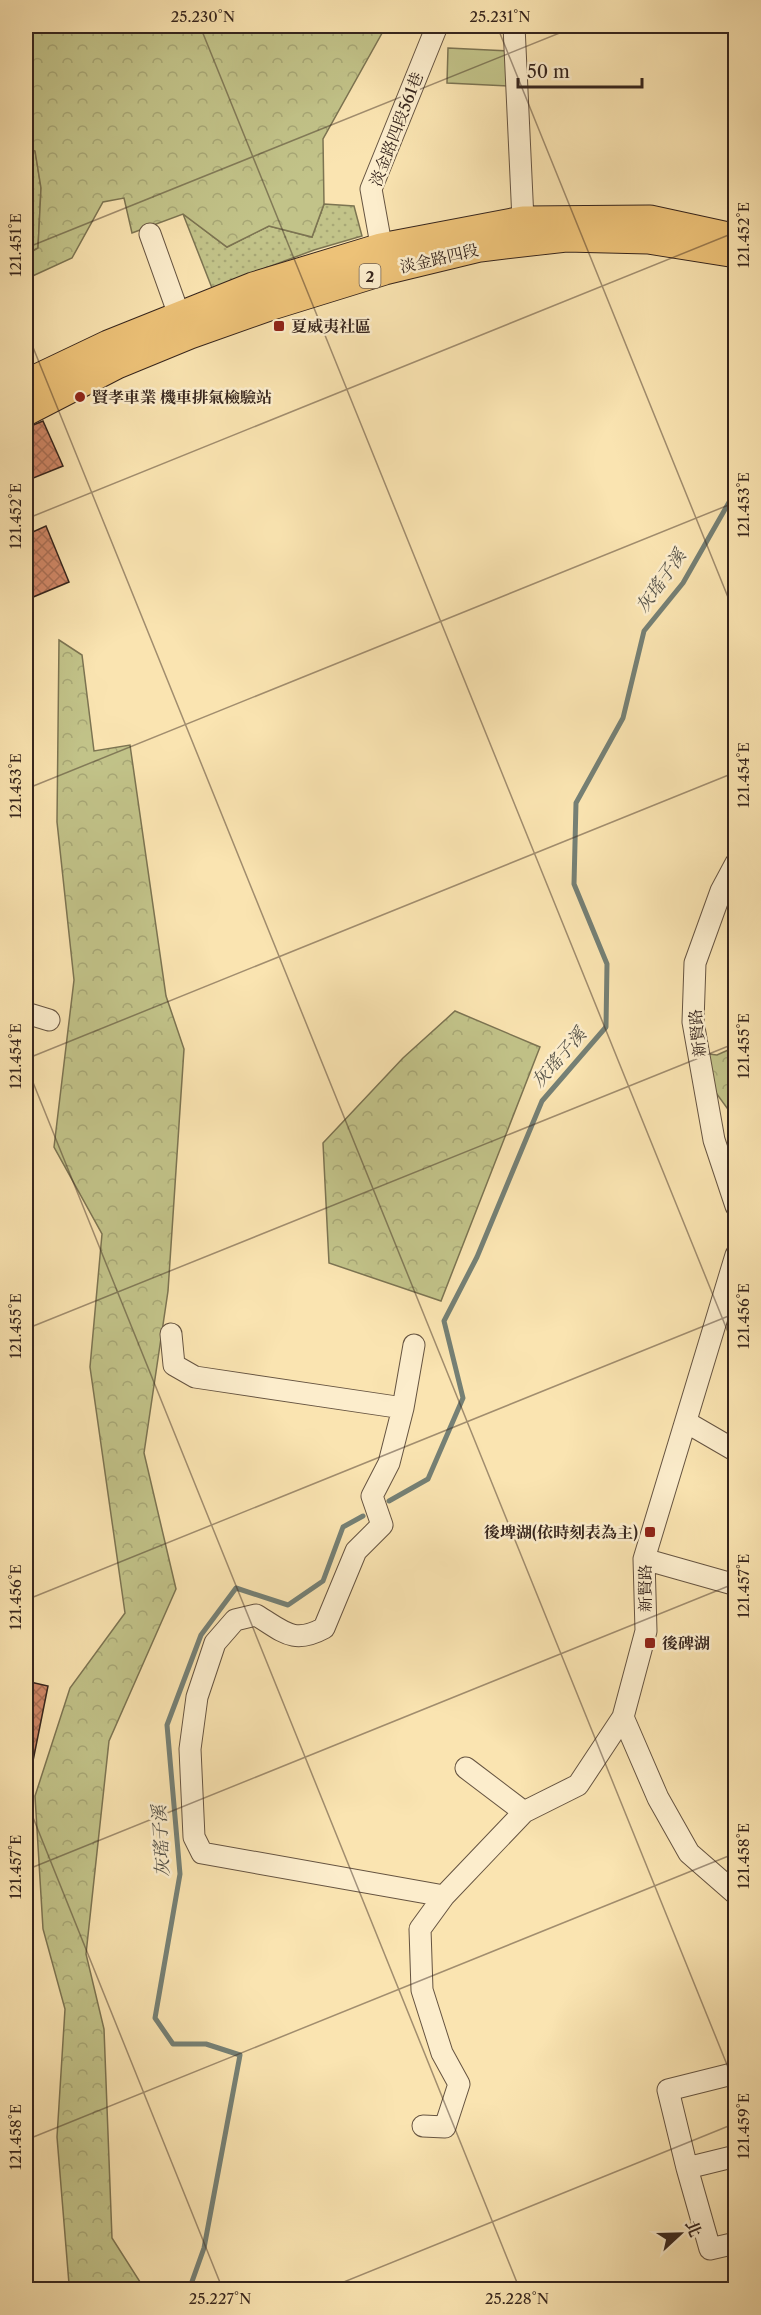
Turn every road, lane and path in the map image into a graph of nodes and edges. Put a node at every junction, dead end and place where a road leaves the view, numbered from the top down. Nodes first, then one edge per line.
1 (437, 26) edge
2 (514, 26) edge
3 (523, 220) junction
4 (150, 234) dead end
5 (735, 238) edge
6 (735, 254) edge
7 (383, 259) junction
8 (179, 315) junction
9 (26, 383) edge
10 (26, 412) edge
11 (735, 863) edge
12 (26, 1013) edge
13 (49, 1020) dead end
14 (735, 1206) edge
15 (735, 1255) edge
16 (171, 1334) dead end
17 (414, 1345) dead end
18 (403, 1408) junction
19 (686, 1422) junction
20 (735, 1451) edge
21 (644, 1559) junction
22 (735, 1584) edge
23 (623, 1717) junction
24 (466, 1768) dead end
25 (524, 1812) junction
26 (735, 1894) edge
27 (444, 1896) junction
28 (735, 2073) edge
29 (423, 2126) dead end
30 (735, 2156) edge
31 (687, 2168) junction
32 (735, 2243) edge

1 - 7 street, 淡金路四段561巷
2 - 3 street
3 - 5 main road, 淡金路四段 / 2
3 - 7 main road, 淡金路四段 / 2
4 - 8 street
6 - 7 main road, 淡金路四段 / 2
7 - 8 main road, 淡金路四段 / 2
7 - 10 main road, 淡金路四段 / 2
8 - 9 main road, 淡金路四段 / 2
11 - 14 street, 新賢路
12 - 13 street
15 - 19 street, 新賢路
16 - 18 street
17 - 18 street
18 - 27 street
19 - 20 street
19 - 21 street, 新賢路
21 - 22 street
21 - 23 street, 新賢路
23 - 25 street, 新賢路
23 - 26 street
24 - 25 street
25 - 27 street, 新賢路
27 - 29 street, 新賢路
28 - 31 street
30 - 31 street
31 - 32 street

